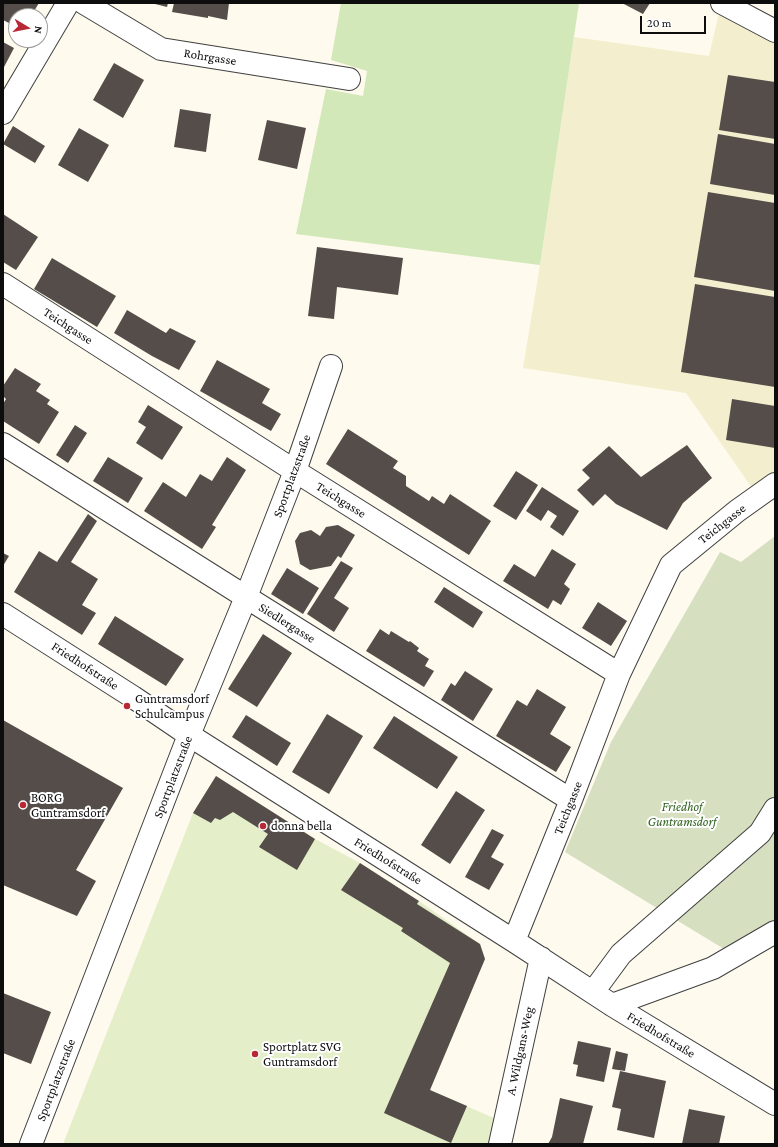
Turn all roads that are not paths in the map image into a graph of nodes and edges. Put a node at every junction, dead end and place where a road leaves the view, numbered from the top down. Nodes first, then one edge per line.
1 (68, 3) edge
2 (84, 3) edge
3 (722, 3) edge
4 (775, 32) edge
5 (348, 79) dead end
6 (3, 113) edge
7 (3, 284) edge
8 (331, 366) dead end
9 (3, 444) edge
10 (295, 471) junction
11 (775, 484) edge
12 (246, 598) junction
13 (3, 614) edge
14 (619, 674) junction
15 (189, 735) junction
16 (571, 800) junction
17 (775, 809) edge
18 (775, 932) edge
19 (514, 941) junction
20 (541, 958) junction
21 (593, 992) junction
22 (612, 1005) junction
23 (775, 1104) edge
24 (31, 1144) edge
25 (500, 1144) edge

1 - 6 street
2 - 5 street, Rohrgasse
3 - 4 street
7 - 10 street, Teichgasse
8 - 10 street, Sportplatzstraße
9 - 12 street, Siedlergasse
10 - 12 street, Sportplatzstraße
10 - 14 street, Teichgasse
11 - 14 street, Teichgasse
12 - 15 street, Sportplatzstraße
12 - 16 street, Siedlergasse
13 - 15 street, Friedhofstraße
14 - 16 street, Teichgasse
15 - 19 street, Friedhofstraße
15 - 24 street, Sportplatzstraße
16 - 19 street, Teichgasse
17 - 21 street
18 - 22 street
19 - 20 street, Friedhofstraße
20 - 21 street, Friedhofstraße
20 - 25 street, A. Wildgans-Weg
21 - 22 street, Friedhofstraße
22 - 23 street, Friedhofstraße

